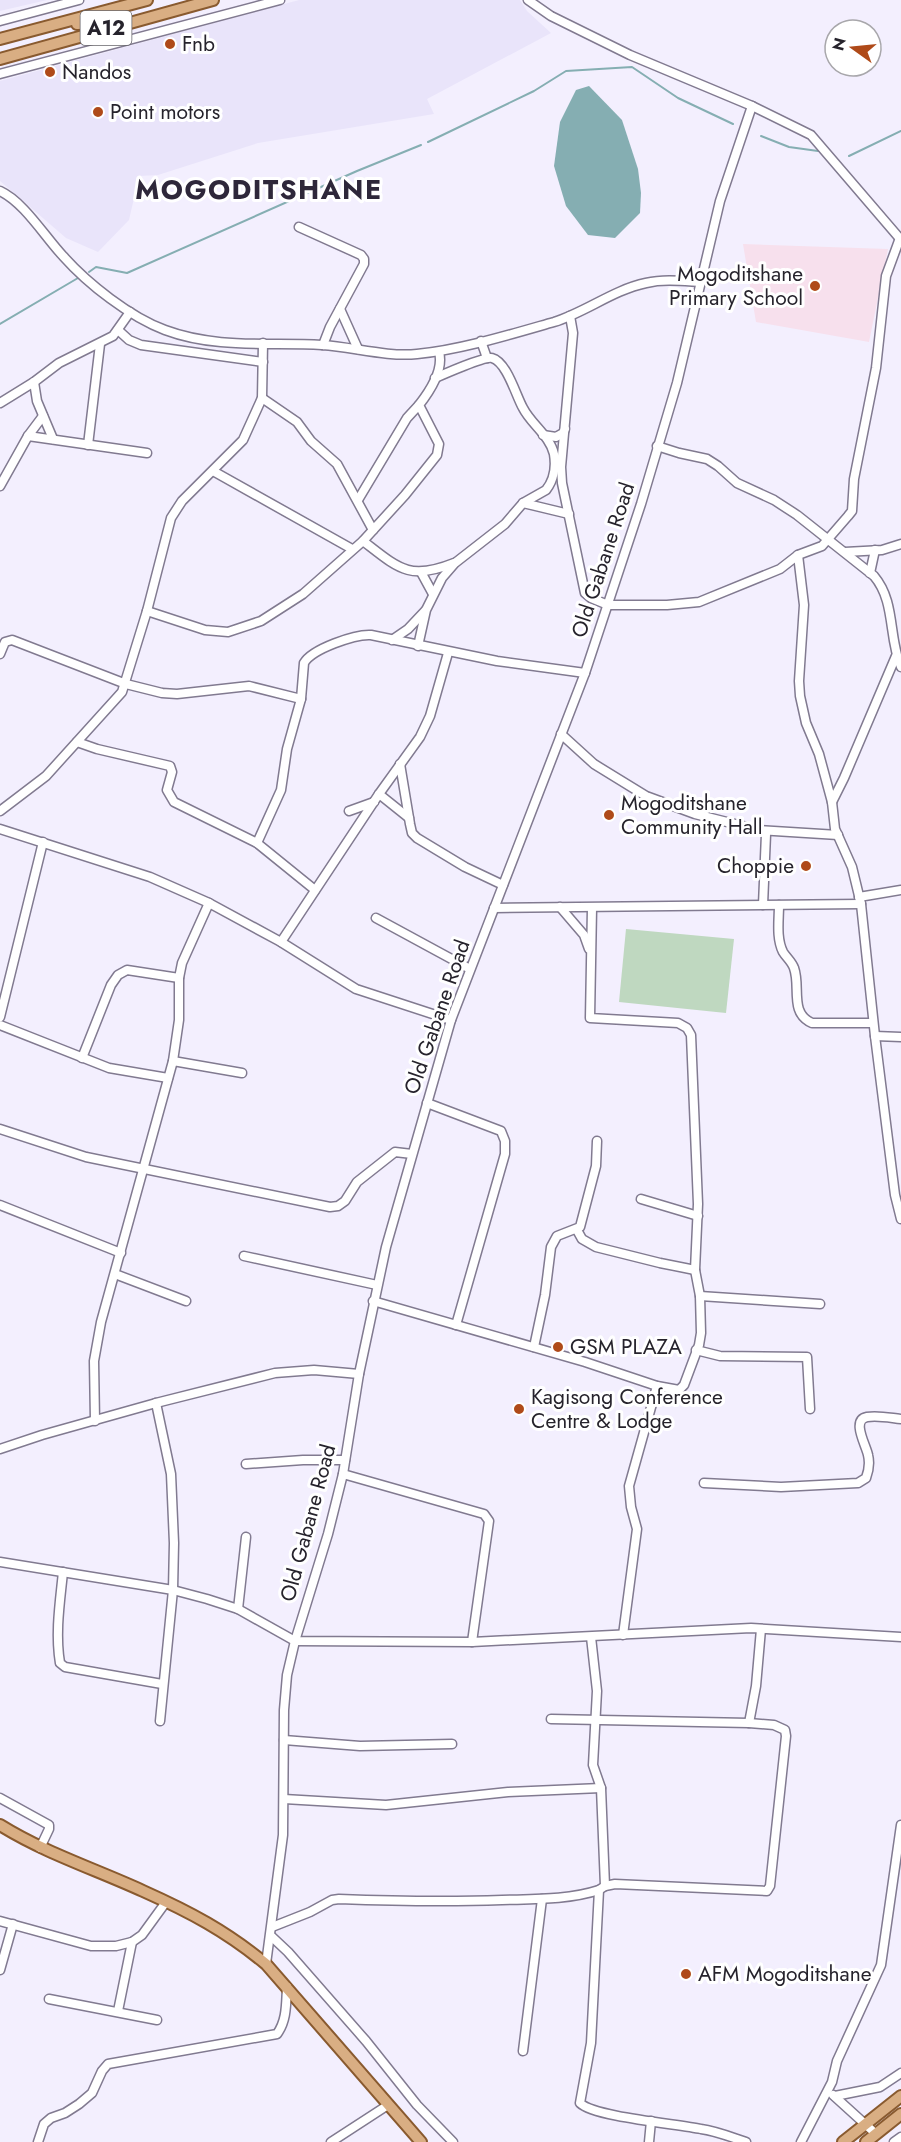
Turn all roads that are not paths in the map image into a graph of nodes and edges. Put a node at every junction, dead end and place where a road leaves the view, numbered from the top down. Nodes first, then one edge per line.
1 (80, 0) edge
2 (147, 0) edge
3 (213, 0) edge
4 (280, 0) edge
5 (528, 0) edge
6 (0, 21) edge
7 (59, 23) junction
8 (102, 30) junction
9 (0, 39) edge
10 (106, 45) junction
11 (0, 59) edge
12 (0, 74) edge
13 (752, 106) junction
14 (0, 191) edge
15 (298, 227) dead end
16 (900, 239) edge
17 (700, 282) junction
18 (340, 309) junction
19 (130, 312) junction
20 (570, 316) junction
21 (118, 330) junction
22 (481, 341) junction
23 (263, 343) junction
24 (100, 344) junction
25 (228, 344) junction
26 (323, 345) junction
27 (358, 349) junction
28 (439, 352) junction
29 (226, 357) junction
30 (487, 358) junction
31 (263, 362) junction
32 (435, 378) junction
33 (34, 382) junction
34 (262, 398) junction
35 (0, 404) edge
36 (419, 405) junction
37 (43, 416) junction
38 (565, 428) junction
39 (543, 435) junction
40 (28, 436) junction
41 (53, 439) junction
42 (88, 445) junction
43 (657, 446) junction
44 (147, 453) dead end
45 (558, 467) junction
46 (213, 471) junction
47 (0, 486) edge
48 (358, 500) junction
49 (523, 503) junction
50 (569, 514) junction
51 (373, 530) junction
52 (827, 539) junction
53 (363, 541) junction
54 (901, 544) edge
55 (352, 549) junction
56 (875, 550) junction
57 (845, 552) junction
58 (798, 555) junction
59 (454, 563) junction
60 (421, 572) junction
61 (870, 573) junction
62 (433, 594) junction
63 (608, 605) junction
64 (426, 610) junction
65 (147, 611) junction
66 (392, 640) junction
67 (418, 646) junction
68 (448, 652) junction
69 (0, 654) edge
70 (896, 656) junction
71 (901, 667) edge
72 (585, 673) junction
73 (126, 684) junction
74 (301, 699) junction
75 (561, 734) junction
76 (77, 742) junction
77 (400, 764) junction
78 (377, 798) junction
79 (832, 802) junction
80 (0, 810) edge
81 (348, 811) dead end
82 (409, 818) junction
83 (0, 829) edge
84 (766, 834) dead end
85 (838, 835) junction
86 (43, 842) junction
87 (257, 843) junction
88 (503, 885) junction
89 (315, 890) junction
90 (901, 890) edge
91 (860, 901) junction
92 (209, 903) junction
93 (763, 905) junction
94 (779, 905) junction
95 (494, 908) junction
96 (561, 908) junction
97 (592, 908) junction
98 (376, 918) dead end
99 (281, 942) junction
100 (591, 956) junction
101 (470, 969) junction
102 (179, 978) junction
103 (1, 1013) edge
104 (451, 1020) junction
105 (873, 1023) junction
106 (0, 1024) edge
107 (875, 1036) junction
108 (901, 1037) edge
109 (82, 1058) junction
110 (173, 1061) junction
111 (242, 1073) dead end
112 (168, 1078) junction
113 (427, 1103) junction
114 (0, 1129) edge
115 (597, 1141) dead end
116 (412, 1154) junction
117 (144, 1171) junction
118 (641, 1199) dead end
119 (0, 1205) edge
120 (698, 1216) junction
121 (901, 1219) edge
122 (577, 1230) junction
123 (121, 1253) junction
124 (244, 1256) dead end
125 (695, 1270) junction
126 (115, 1274) junction
127 (377, 1284) junction
128 (700, 1296) junction
129 (186, 1301) dead end
130 (373, 1301) junction
131 (820, 1304) dead end
132 (456, 1325) junction
133 (534, 1347) junction
134 (696, 1350) junction
135 (359, 1374) junction
136 (657, 1386) junction
137 (156, 1403) junction
138 (810, 1408) dead end
139 (901, 1419) edge
140 (95, 1421) junction
141 (0, 1449) edge
142 (345, 1460) junction
143 (246, 1464) dead end
144 (343, 1474) junction
145 (704, 1483) dead end
146 (246, 1537) dead end
147 (0, 1562) edge
148 (63, 1572) junction
149 (173, 1590) junction
150 (238, 1609) junction
151 (762, 1629) junction
152 (623, 1635) junction
153 (591, 1637) junction
154 (901, 1637) edge
155 (295, 1641) junction
156 (472, 1642) junction
157 (162, 1684) junction
158 (551, 1719) dead end
159 (596, 1719) junction
160 (160, 1721) dead end
161 (749, 1723) junction
162 (284, 1740) junction
163 (452, 1744) dead end
164 (601, 1788) junction
165 (0, 1798) edge
166 (284, 1799) junction
167 (0, 1825) edge
168 (901, 1825) edge
169 (39, 1848) junction
170 (602, 1888) junction
171 (542, 1899) junction
172 (166, 1902) junction
173 (0, 1921) edge
174 (13, 1924) junction
175 (271, 1932) junction
176 (132, 1942) junction
177 (266, 1964) junction
178 (0, 1970) edge
179 (287, 1987) junction
180 (49, 1999) dead end
181 (118, 2011) junction
182 (157, 2020) dead end
183 (524, 2051) dead end
184 (901, 2073) edge
185 (831, 2093) junction
186 (901, 2096) edge
187 (388, 2105) junction
188 (901, 2114) edge
189 (651, 2121) junction
190 (865, 2122) junction
191 (876, 2134) junction
192 (901, 2137) edge
193 (38, 2142) edge
194 (331, 2142) edge
195 (421, 2142) edge
196 (453, 2142) edge
197 (648, 2142) edge
198 (746, 2142) edge
199 (801, 2142) edge
200 (843, 2142) edge
201 (866, 2142) edge
202 (894, 2142) edge

1 - 6 street
2 - 7 main road, A12
3 - 8 main road, A12
4 - 10 street
5 - 13 street
7 - 8 main road
7 - 9 main road, A12
8 - 10 street
8 - 11 main road, A12
10 - 12 street
13 - 16 street
13 - 17 street, Old Gabane Road
14 - 19 street
15 - 18 street
16 - 52 street
17 - 20 street
17 - 43 street, Old Gabane Road
18 - 26 street
18 - 27 street
19 - 21 street
19 - 25 street
20 - 22 street
20 - 38 street
21 - 24 street
21 - 29 street
22 - 28 street
22 - 30 street
23 - 25 street
23 - 26 street
23 - 31 street
24 - 33 street
24 - 42 street
25 - 29 street
26 - 27 street
27 - 28 street
28 - 32 street
29 - 31 street
30 - 32 street
30 - 39 street
31 - 34 street
32 - 36 street
33 - 35 street
33 - 37 street
34 - 46 street
34 - 48 street
36 - 48 street
36 - 51 street
37 - 40 street
37 - 41 street
38 - 39 street
38 - 45 street
39 - 45 street
40 - 41 street
40 - 47 street
41 - 42 street
42 - 44 street
43 - 52 street
43 - 63 street, Old Gabane Road
45 - 49 street
45 - 50 street
46 - 55 street
46 - 65 street
48 - 51 street
49 - 50 street
49 - 59 street
50 - 63 street
51 - 53 street
52 - 57 street
52 - 58 street
53 - 55 street
53 - 60 street
54 - 56 street
55 - 65 street
56 - 57 street
56 - 61 street
57 - 61 street
58 - 63 street
58 - 79 street
59 - 60 street
59 - 62 street
60 - 62 street
61 - 70 street
62 - 64 street
63 - 72 street, Old Gabane Road
64 - 66 street
64 - 67 street
65 - 73 street
66 - 67 street
66 - 74 street
67 - 68 street
68 - 72 street
68 - 77 street
69 - 73 street
70 - 71 street
70 - 79 street
72 - 75 street, Old Gabane Road
73 - 74 street
73 - 76 street
74 - 87 street
75 - 85 street
75 - 88 street, Old Gabane Road
76 - 80 street
76 - 87 street
77 - 78 street
77 - 82 street
78 - 81 street
78 - 82 street
78 - 89 street
79 - 85 street
82 - 88 street
83 - 86 street
84 - 93 street
85 - 91 street
86 - 92 street
86 - 103 street
87 - 89 street
88 - 95 street, Old Gabane Road
89 - 99 street
90 - 91 street
91 - 94 street
91 - 105 street
92 - 99 street
92 - 102 street
93 - 94 street
93 - 97 street
94 - 105 street
95 - 96 street
95 - 101 street, Old Gabane Road
96 - 97 street
96 - 100 street
97 - 100 street
98 - 101 street
99 - 104 street
100 - 120 street
101 - 104 street, Old Gabane Road
102 - 109 street
102 - 110 street
104 - 113 street, Old Gabane Road
105 - 107 street
106 - 109 street
107 - 108 street
107 - 121 street
109 - 112 street
110 - 111 street
110 - 112 street
112 - 117 street
113 - 116 street, Old Gabane Road
113 - 132 street
114 - 117 street
115 - 122 street
116 - 117 street
116 - 127 street, Old Gabane Road
117 - 123 street
118 - 120 street
119 - 123 street
120 - 125 street
122 - 125 street
122 - 133 street
123 - 126 street
124 - 127 street
125 - 128 street
126 - 129 street
126 - 140 street
127 - 130 street, Old Gabane Road
128 - 131 street
128 - 134 street
130 - 132 street
130 - 135 street, Old Gabane Road
132 - 133 street
133 - 136 street
134 - 136 street
134 - 138 street
135 - 137 street
135 - 142 street, Old Gabane Road
136 - 152 street
137 - 140 street
137 - 149 street
139 - 145 street
140 - 141 street
142 - 143 street
142 - 144 street, Old Gabane Road
144 - 155 street, Old Gabane Road
144 - 156 street
146 - 150 street
147 - 148 street
148 - 149 street
148 - 157 street
149 - 150 street
149 - 157 street
150 - 155 street
151 - 152 street
151 - 154 street
151 - 161 street
152 - 153 street
153 - 156 street
153 - 159 street
155 - 156 street
155 - 162 street, Old Gabane Road
157 - 160 street
158 - 159 street
159 - 161 street
159 - 164 street
161 - 170 street
162 - 163 street
162 - 166 street, Old Gabane Road
164 - 166 street
164 - 170 street
165 - 169 street
166 - 175 street, Old Gabane Road
167 - 169 main road
168 - 185 street
169 - 172 main road
170 - 171 street
170 - 189 street
171 - 175 street
171 - 183 street
172 - 176 street
172 - 177 main road
173 - 174 street
174 - 176 street
174 - 178 street
175 - 177 street, Old Gabane Road
175 - 196 street
176 - 181 street
177 - 179 main road
179 - 187 main road
179 - 193 street
180 - 181 street
181 - 182 street
184 - 185 street
185 - 190 street
185 - 199 street
186 - 190 main road
187 - 194 street
187 - 195 main road
188 - 191 main road
189 - 197 street
189 - 198 street
190 - 191 street
190 - 200 main road
191 - 201 main road
192 - 202 street

